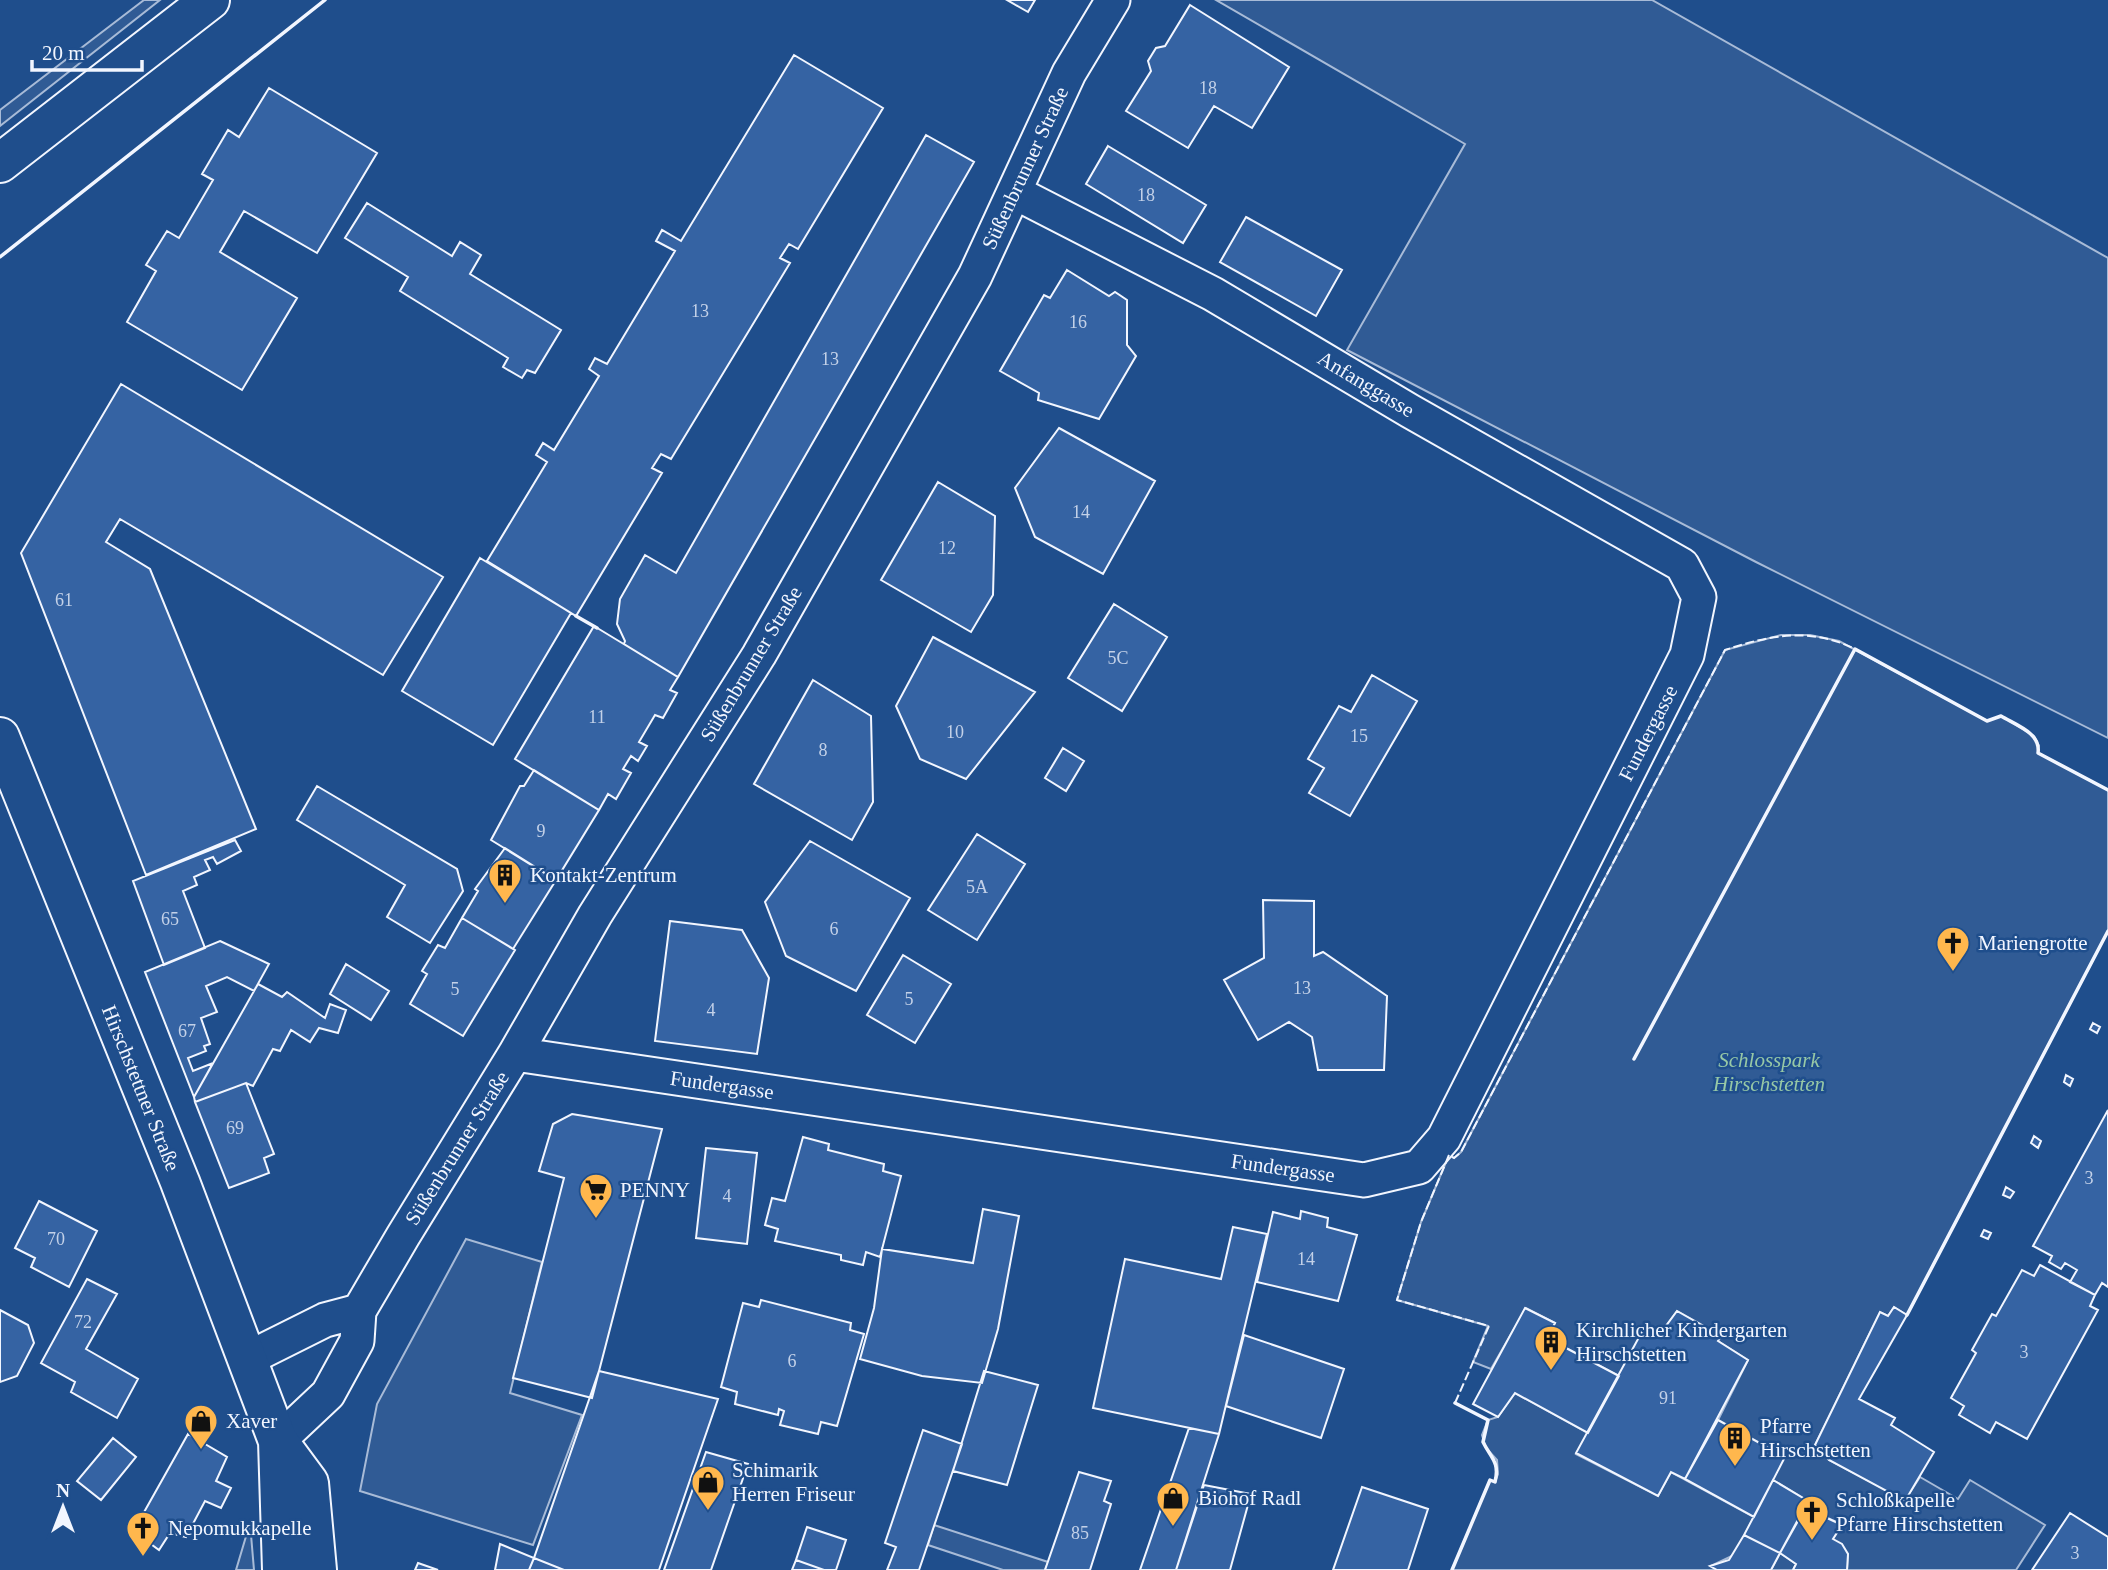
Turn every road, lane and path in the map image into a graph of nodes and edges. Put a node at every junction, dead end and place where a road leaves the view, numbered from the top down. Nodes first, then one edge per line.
1 (210, 0) edge
2 (1112, 0) edge
3 (0, 163) edge
4 (1014, 192) junction
5 (1699, 597) joint
6 (0, 737) edge
7 (515, 1054) junction
8 (359, 1311) junction
9 (249, 1358) junction
10 (278, 1441) junction
11 (282, 1570) edge
12 (317, 1570) edge

1 - 3 main road
2 - 4 street, Süßenbrunner Straße
4 - 5 street, Anfanggasse
4 - 7 street, Süßenbrunner Straße
5 - 7 street, Fundergasse
6 - 9 main road, Hirschstettner Straße
7 - 8 street, Süßenbrunner Straße
8 - 9 street
8 - 10 street, Süßenbrunner Straße
9 - 10 main road, Hirschstettner Straße
10 - 11 main road, Hirschstettner Straße
10 - 12 main road, Hirschstettner Straße

